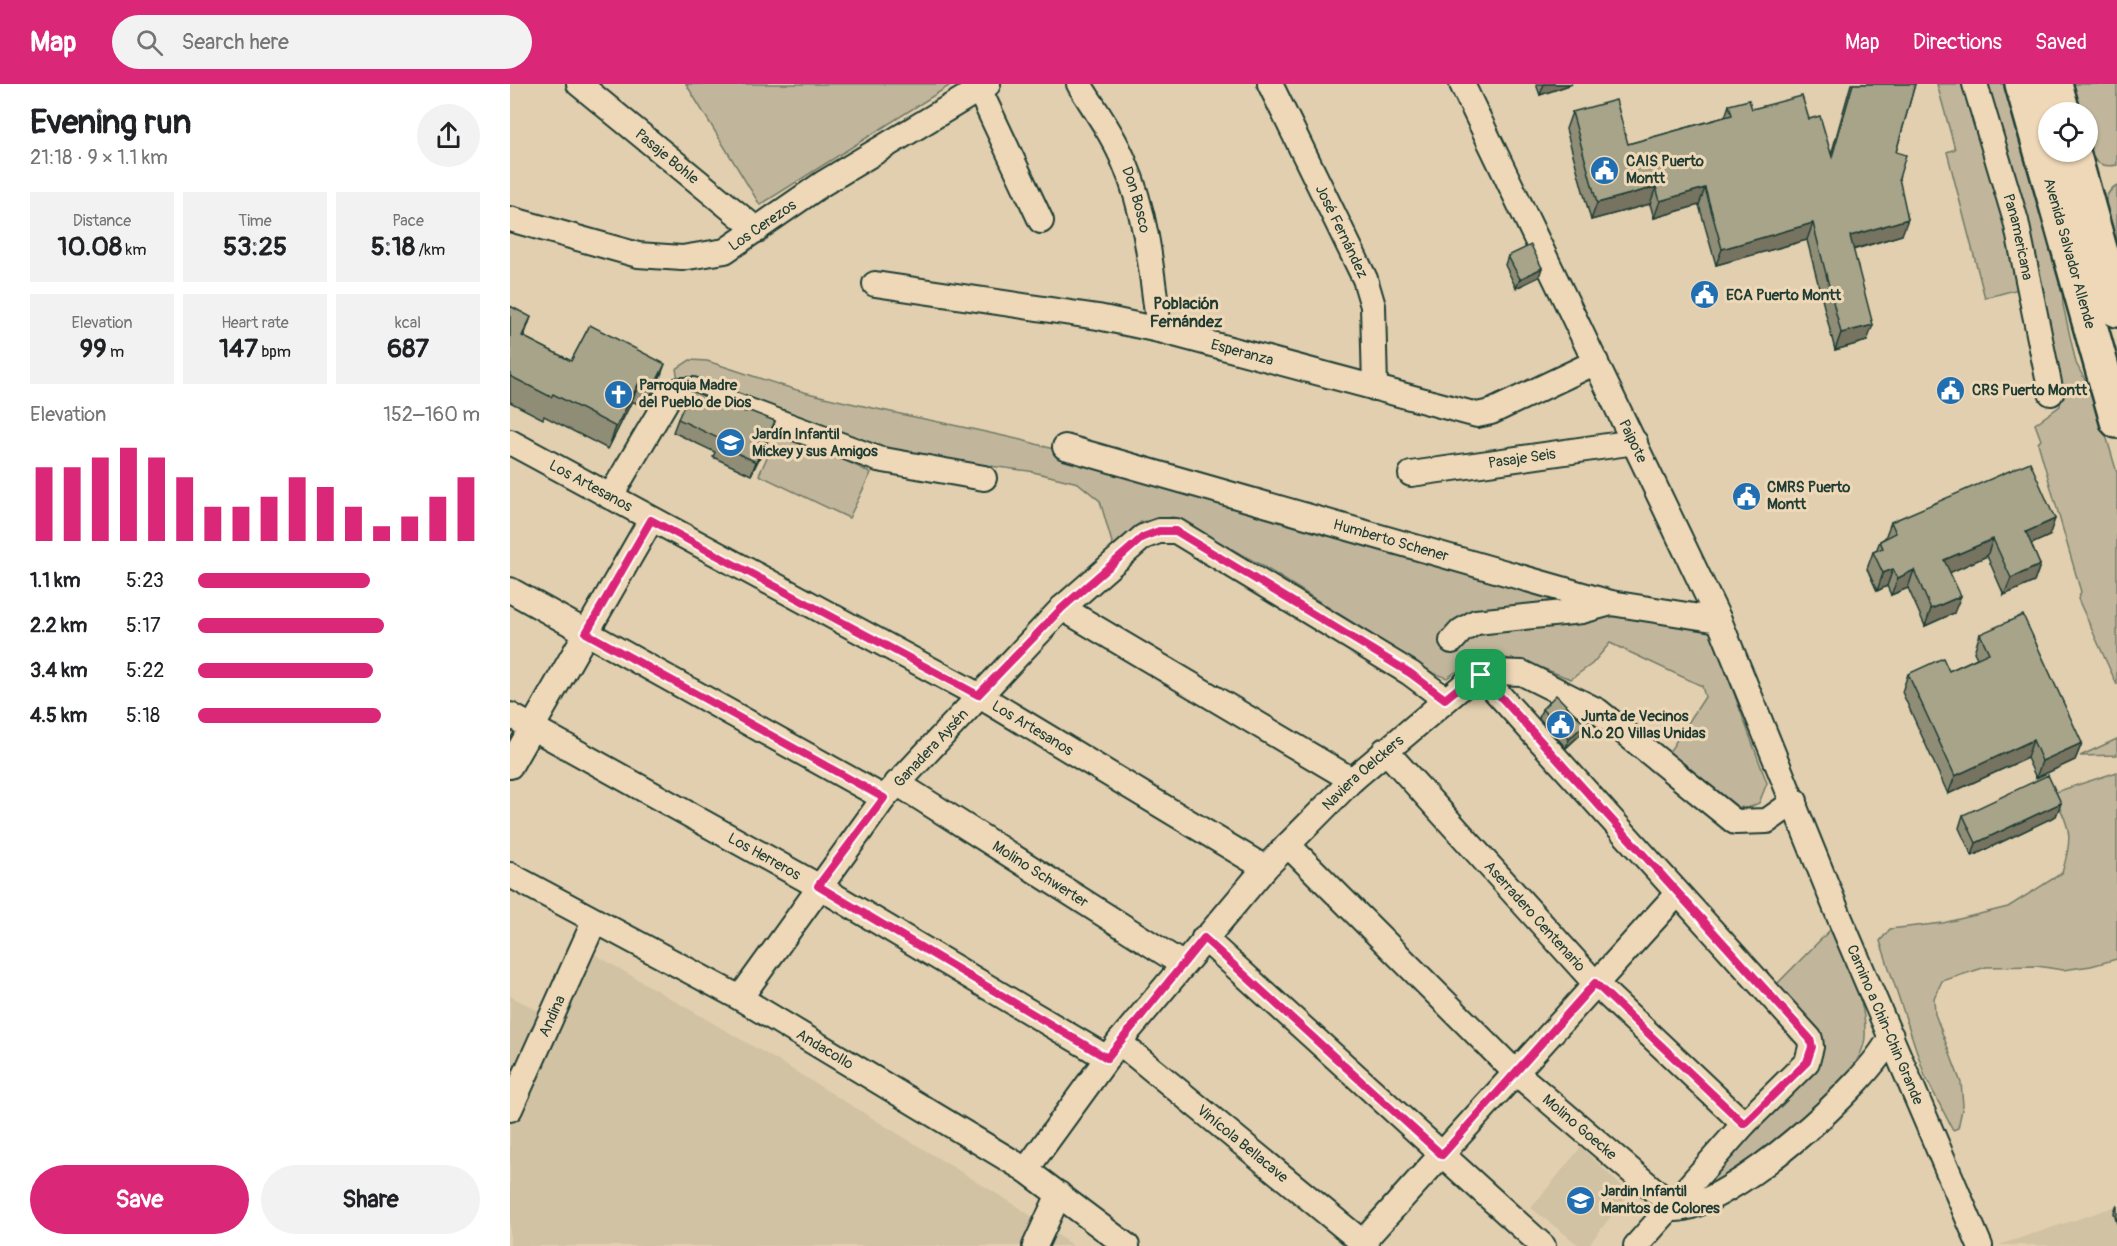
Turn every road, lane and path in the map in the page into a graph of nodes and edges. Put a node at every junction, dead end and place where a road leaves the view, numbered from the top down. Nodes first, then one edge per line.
1 (579, 84) edge
2 (1079, 84) edge
3 (1270, 84) edge
4 (1462, 84) edge
5 (1975, 84) edge
6 (2022, 84) edge
7 (2055, 84) edge
8 (983, 87) edge
9 (2060, 102) edge
10 (2076, 162) edge
11 (510, 219) edge
12 (1041, 221) dead end
13 (757, 230) junction
14 (875, 284) dead end
15 (2117, 310) edge
16 (1159, 330) junction
17 (1596, 362) junction
18 (1375, 388) junction
19 (2051, 393) dead end
20 (2117, 421) edge
21 (510, 442) edge
22 (1635, 442) junction
23 (1065, 447) dead end
24 (1411, 474) dead end
25 (984, 478) dead end
26 (610, 496) junction
27 (651, 520) junction
28 (510, 590) edge
29 (1611, 603) junction
30 (1062, 608) junction
31 (1719, 620) junction
32 (586, 633) junction
33 (1452, 641) dead end
34 (1481, 675) junction
35 (978, 695) junction
36 (1445, 699) junction
37 (510, 715) edge
38 (532, 727) junction
39 (1385, 750) junction
40 (510, 766) edge
41 (1352, 780) junction
42 (890, 791) junction
43 (1795, 801) junction
44 (1288, 844) junction
45 (1265, 868) junction
46 (510, 875) edge
47 (818, 886) junction
48 (1677, 894) junction
49 (594, 922) junction
50 (1204, 938) junction
51 (1182, 964) junction
52 (1595, 983) junction
53 (740, 998) junction
54 (1891, 1036) junction
55 (1113, 1050) junction
56 (1515, 1072) junction
57 (510, 1109) edge
58 (1744, 1124) junction
59 (1442, 1155) junction
60 (1026, 1170) junction
61 (1059, 1194) junction
62 (1671, 1205) junction
63 (1363, 1245) edge
64 (1035, 1246) edge
65 (1127, 1246) edge
66 (1543, 1246) edge
67 (1636, 1246) edge
68 (1980, 1246) edge

1 - 13 street, Pasaje Bohle
2 - 16 street, Don Bosco
3 - 18 street, José Fernández
4 - 17 street, Paipote
5 - 19 street, Panamericana
6 - 20 highway, Avenida Salvador Allende
7 - 9 highway
8 - 12 street
8 - 13 street, Los Cerezos
10 - 15 highway, Avenida Salvador Allende
11 - 13 street, Los Cerezos
14 - 16 street, Esperanza
16 - 18 street, Esperanza
17 - 18 street, Esperanza
17 - 22 street, Paipote
21 - 26 street, Los Artesanos
22 - 24 street, Pasaje Seis
22 - 31 street, Paipote
23 - 29 street, Humberto Schener
25 - 26 street
26 - 27 street, Los Artesanos
27 - 32 street
27 - 35 street, Los Artesanos
28 - 32 street, Molino Schwerter
29 - 31 street, Humberto Schener
29 - 33 street
30 - 35 street, Ganadera Aysén
30 - 36 street, Ganadera Aysén
30 - 41 street
31 - 43 street, Paipote
32 - 38 street
32 - 42 street, Molino Schwerter
34 - 36 street, Naviera Oelckers
34 - 43 street, Naviera Oelckers
34 - 48 street
35 - 42 street, Ganadera Aysén
35 - 45 street, Los Artesanos
36 - 39 street, Naviera Oelckers
37 - 38 street, Los Herreros
38 - 40 street
38 - 47 street, Los Herreros
39 - 41 street, Naviera Oelckers
39 - 52 street, Aserradero Centenario
41 - 44 street, Naviera Oelckers
42 - 47 street, Ganadera Aysén
42 - 51 street, Molino Schwerter
43 - 54 street, Camino a Chin-Chin Grande
44 - 45 street, Naviera Oelckers
44 - 56 street, Molino Goecke
45 - 50 street, Naviera Oelckers
46 - 49 street, Andacollo
47 - 53 street, Ganadera Aysén
47 - 55 street, Los Herreros
48 - 52 street
48 - 58 street
49 - 53 street, Andacollo
49 - 57 street, Andina
50 - 51 street, Naviera Oelckers
50 - 59 street
51 - 55 street, Naviera Oelckers
52 - 56 street
52 - 58 street, Aserradero Centenario
53 - 60 street, Andacollo
54 - 62 street
54 - 68 street, Camino a Chin-Chin Grande
55 - 60 street, Naviera Oelckers
55 - 63 street, Vinícola Bellacave
56 - 59 street
56 - 62 street, Molino Goecke
58 - 62 street
59 - 63 street
59 - 66 street
60 - 61 street, Andacollo
61 - 64 street
61 - 65 street, Andacollo
62 - 67 street

